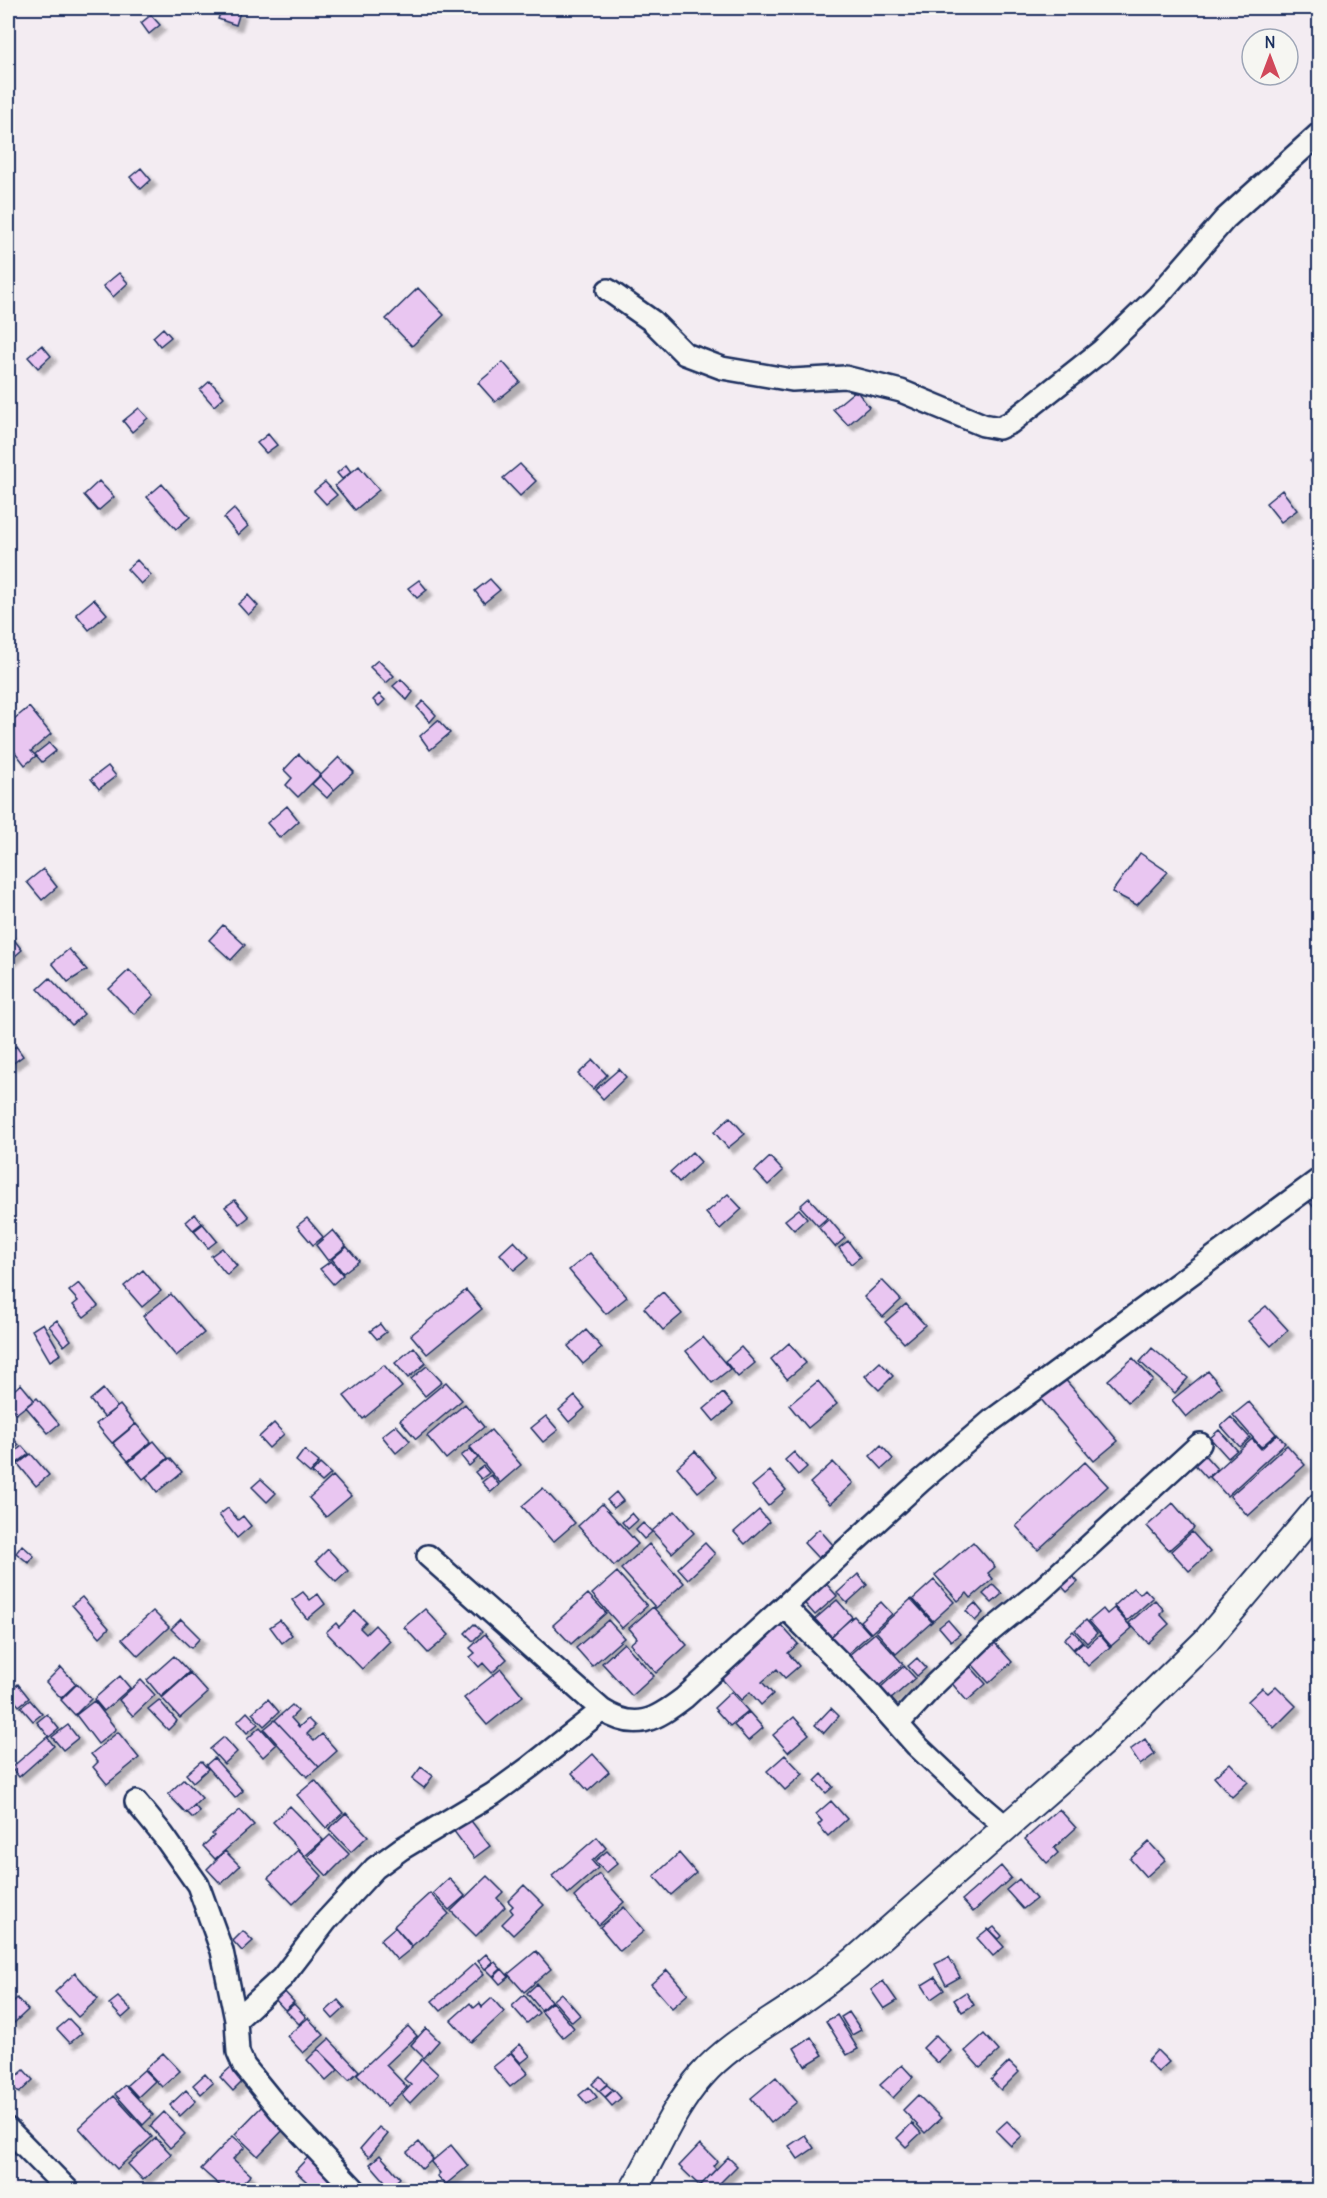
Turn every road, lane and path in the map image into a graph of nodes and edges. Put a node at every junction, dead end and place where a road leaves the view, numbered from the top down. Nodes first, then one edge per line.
1 (1320, 133) edge
2 (608, 290) dead end
3 (1320, 1179) edge
4 (1200, 1444) dead end
5 (1320, 1506) edge
6 (428, 1556) dead end
7 (785, 1606) junction
8 (603, 1710) junction
9 (898, 1724) junction
10 (136, 1802) dead end
11 (1006, 1827) junction
12 (236, 2020) junction
13 (8, 2128) edge
14 (68, 2190) edge
15 (355, 2190) edge
16 (633, 2190) edge

1 - 2 street
3 - 7 street
4 - 9 street
5 - 11 street
6 - 8 street
7 - 8 street
7 - 9 street
8 - 12 street
9 - 11 street
10 - 12 street
11 - 16 street
12 - 15 street
13 - 14 street

